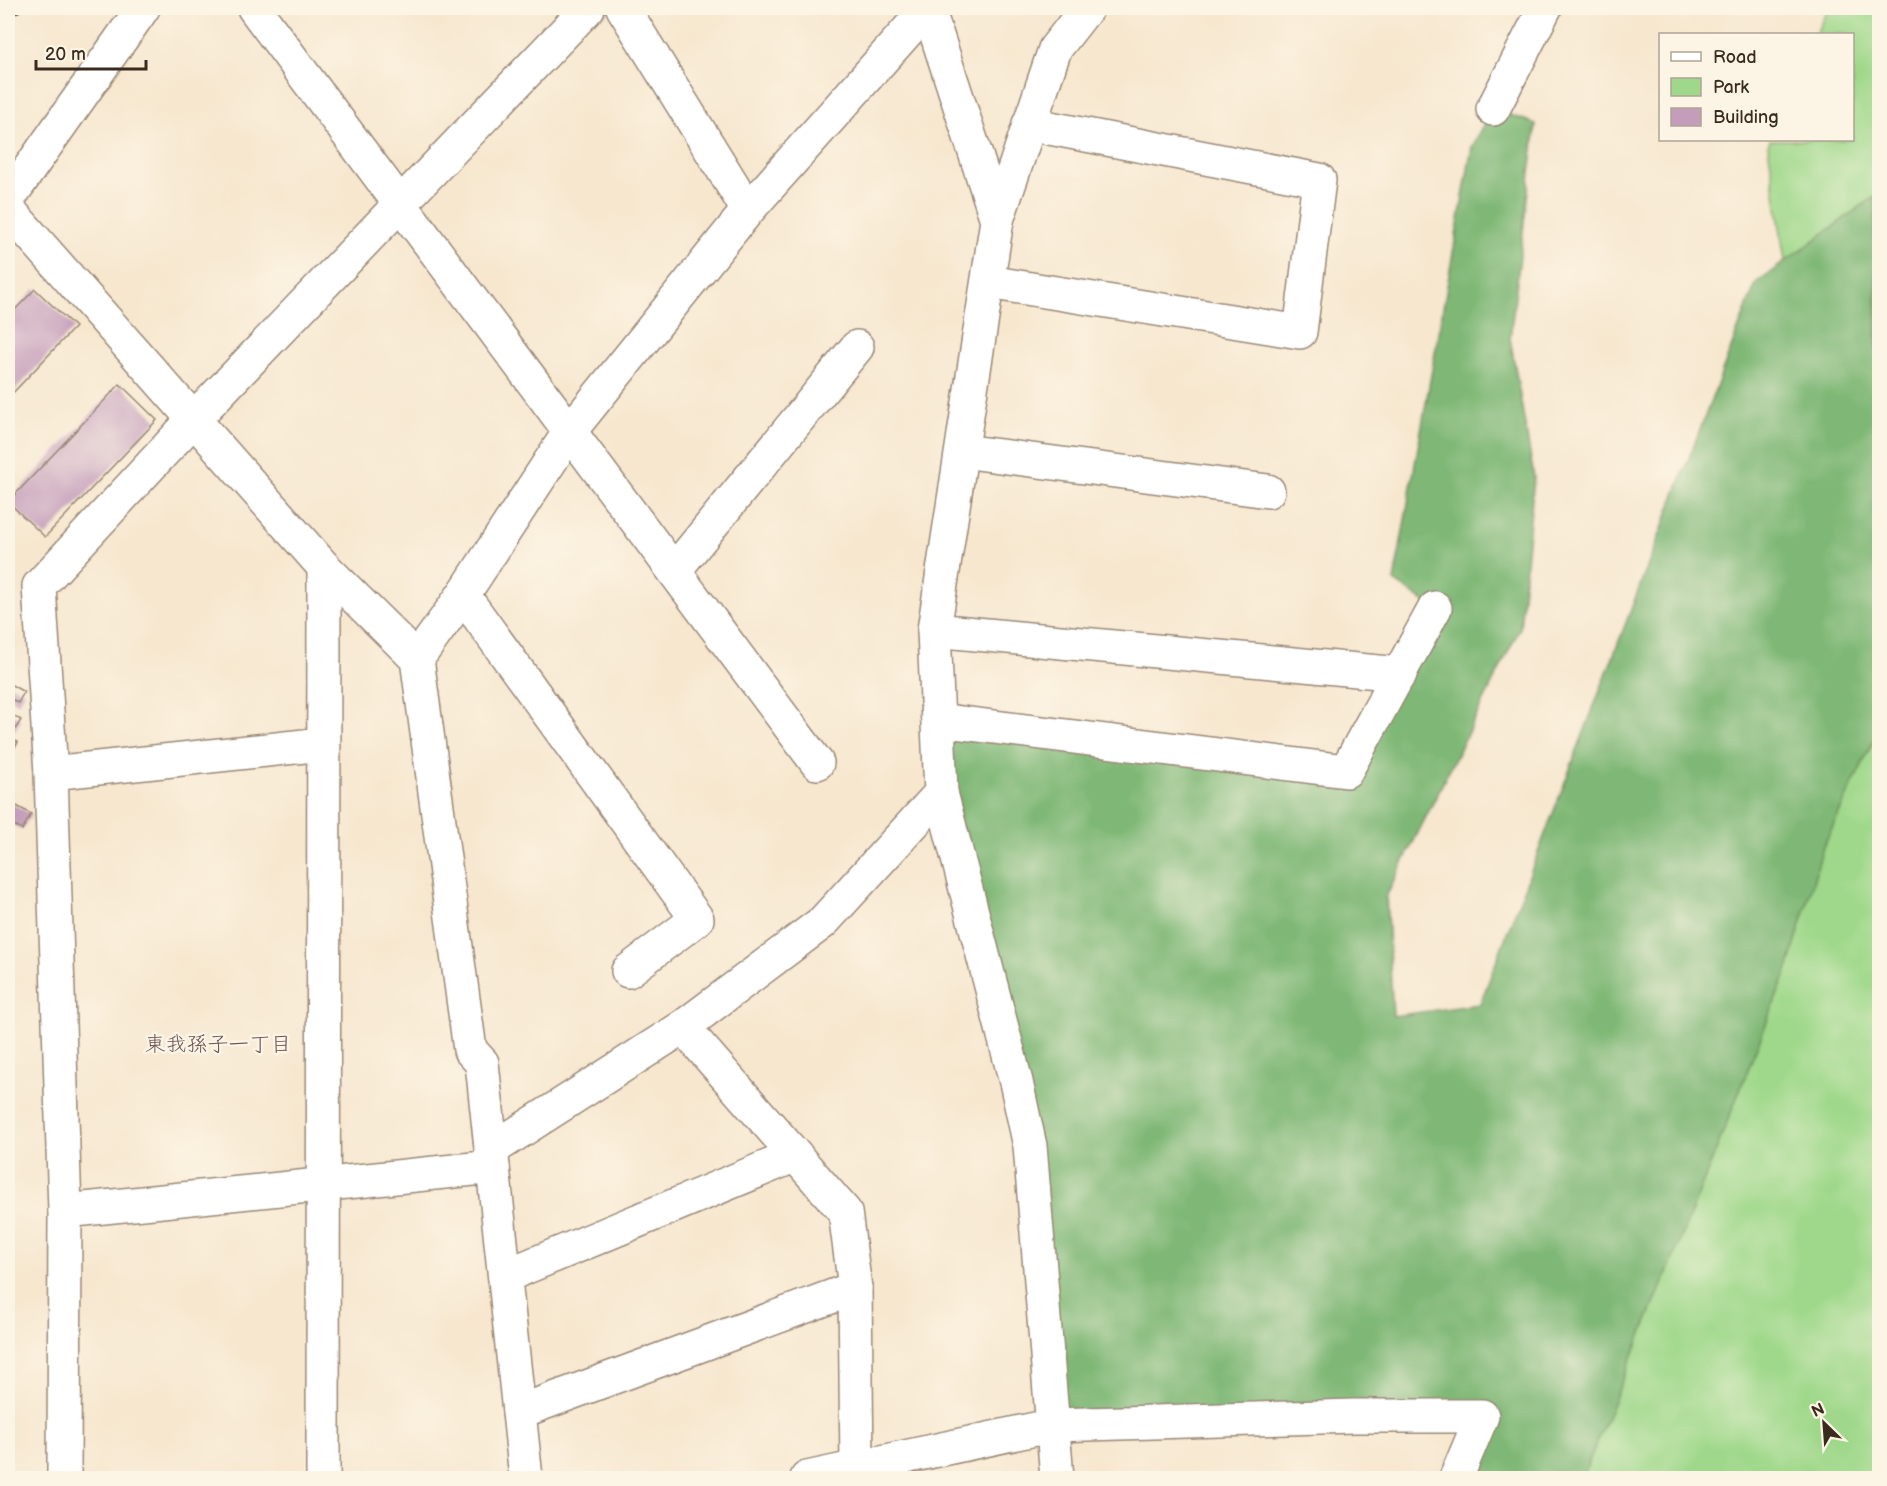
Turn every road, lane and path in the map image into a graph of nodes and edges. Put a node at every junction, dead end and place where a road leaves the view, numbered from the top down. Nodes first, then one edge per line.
1 (143, 8) edge
2 (254, 8) edge
3 (588, 8) edge
4 (623, 8) edge
5 (928, 8) edge
6 (1087, 8) edge
7 (1545, 8) edge
8 (1493, 109) dead end
9 (1029, 124) junction
10 (8, 199) edge
11 (400, 203) junction
12 (8, 209) edge
13 (748, 210) junction
14 (997, 220) junction
15 (988, 282) junction
16 (857, 346) dead end
17 (194, 420) junction
18 (570, 432) junction
19 (962, 451) junction
20 (1268, 491) dead end
21 (324, 567) junction
22 (674, 571) junction
23 (463, 595) junction
24 (1435, 609) dead end
25 (934, 630) junction
26 (417, 658) junction
27 (1400, 674) junction
28 (938, 720) junction
29 (322, 744) junction
30 (817, 763) dead end
31 (51, 773) junction
32 (941, 793) junction
33 (628, 971) dead end
34 (683, 1027) junction
35 (796, 1155) junction
36 (493, 1158) junction
37 (324, 1184) junction
38 (65, 1211) junction
39 (505, 1276) junction
40 (855, 1288) junction
41 (519, 1412) junction
42 (1054, 1425) junction
43 (857, 1467) junction
44 (811, 1478) edge
45 (64, 1479) edge
46 (323, 1479) edge
47 (526, 1479) edge
48 (1057, 1479) edge
49 (1456, 1479) edge

1 - 10 street
2 - 11 street
3 - 11 street
4 - 13 street
5 - 13 street
5 - 14 street
6 - 9 street
7 - 8 street
9 - 14 street
9 - 15 street
11 - 17 street
11 - 18 street
12 - 17 street
13 - 18 street
14 - 15 street
15 - 19 street
16 - 22 street
17 - 21 street
17 - 31 street
18 - 22 street
18 - 23 street
19 - 20 street
19 - 25 street
21 - 26 street
21 - 29 street
22 - 30 street
23 - 26 street
23 - 33 street
24 - 27 street
25 - 27 street
25 - 28 street
26 - 36 street
27 - 28 street
28 - 32 street
29 - 31 street
29 - 37 street
31 - 38 street
32 - 34 street
32 - 42 street
34 - 35 street
34 - 36 street
35 - 39 street
35 - 40 street
36 - 37 street
36 - 39 street
37 - 38 street
37 - 46 street
38 - 45 street
39 - 41 street
40 - 41 street
40 - 43 street
41 - 47 street
42 - 43 street
42 - 48 street
42 - 49 street
43 - 44 street

